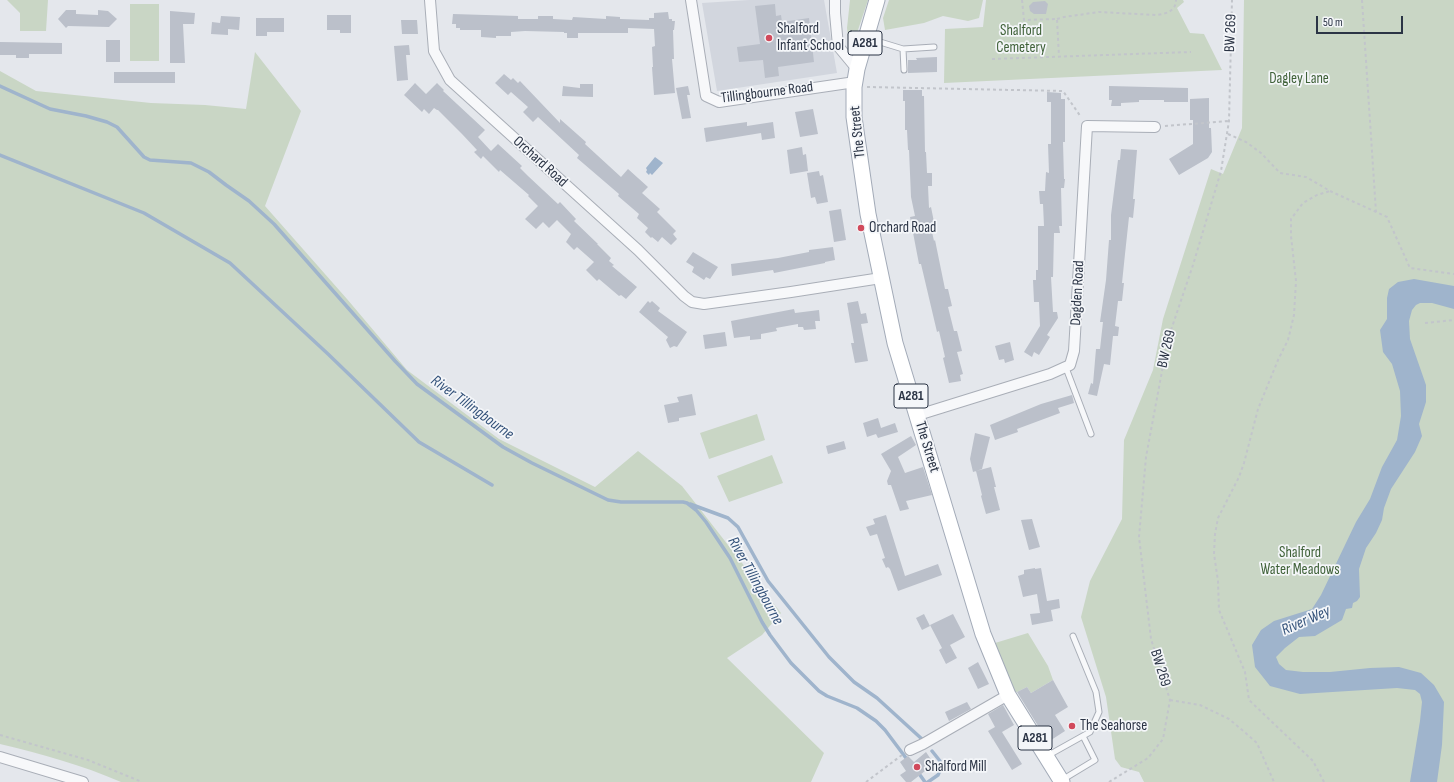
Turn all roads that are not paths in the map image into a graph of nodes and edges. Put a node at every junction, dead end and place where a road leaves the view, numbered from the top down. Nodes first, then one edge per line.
1 (430, 0) edge
2 (691, 0) edge
3 (835, 0) edge
4 (877, 0) edge
5 (866, 38) junction
6 (934, 47) dead end
7 (903, 49) junction
8 (904, 70) dead end
9 (855, 79) junction
10 (1155, 127) road end
11 (881, 278) junction
12 (1066, 368) junction
13 (918, 415) junction
14 (1090, 434) dead end
15 (1073, 636) dead end
16 (1008, 695) junction
17 (1083, 736) junction
18 (910, 750) dead end
19 (1046, 756) junction
20 (0, 757) edge
21 (83, 782) edge
22 (1062, 782) edge

1 - 11 street, Orchard Road
2 - 9 street, Tillingbourne Road
3 - 9 street
4 - 5 main road, The Street / A281
5 - 7 lane
5 - 9 main road, The Street / A281
6 - 7 lane
7 - 8 lane
9 - 11 main road, The Street / A281
10 - 12 street, Dagden Road
11 - 13 main road, The Street / A281
12 - 13 street
12 - 14 lane
13 - 16 main road, The Street / A281
15 - 17 lane
16 - 18 street
16 - 19 main road, The Street / A281
17 - 19 lane
17 - 22 lane
19 - 22 main road, The Street / A281
20 - 21 street

